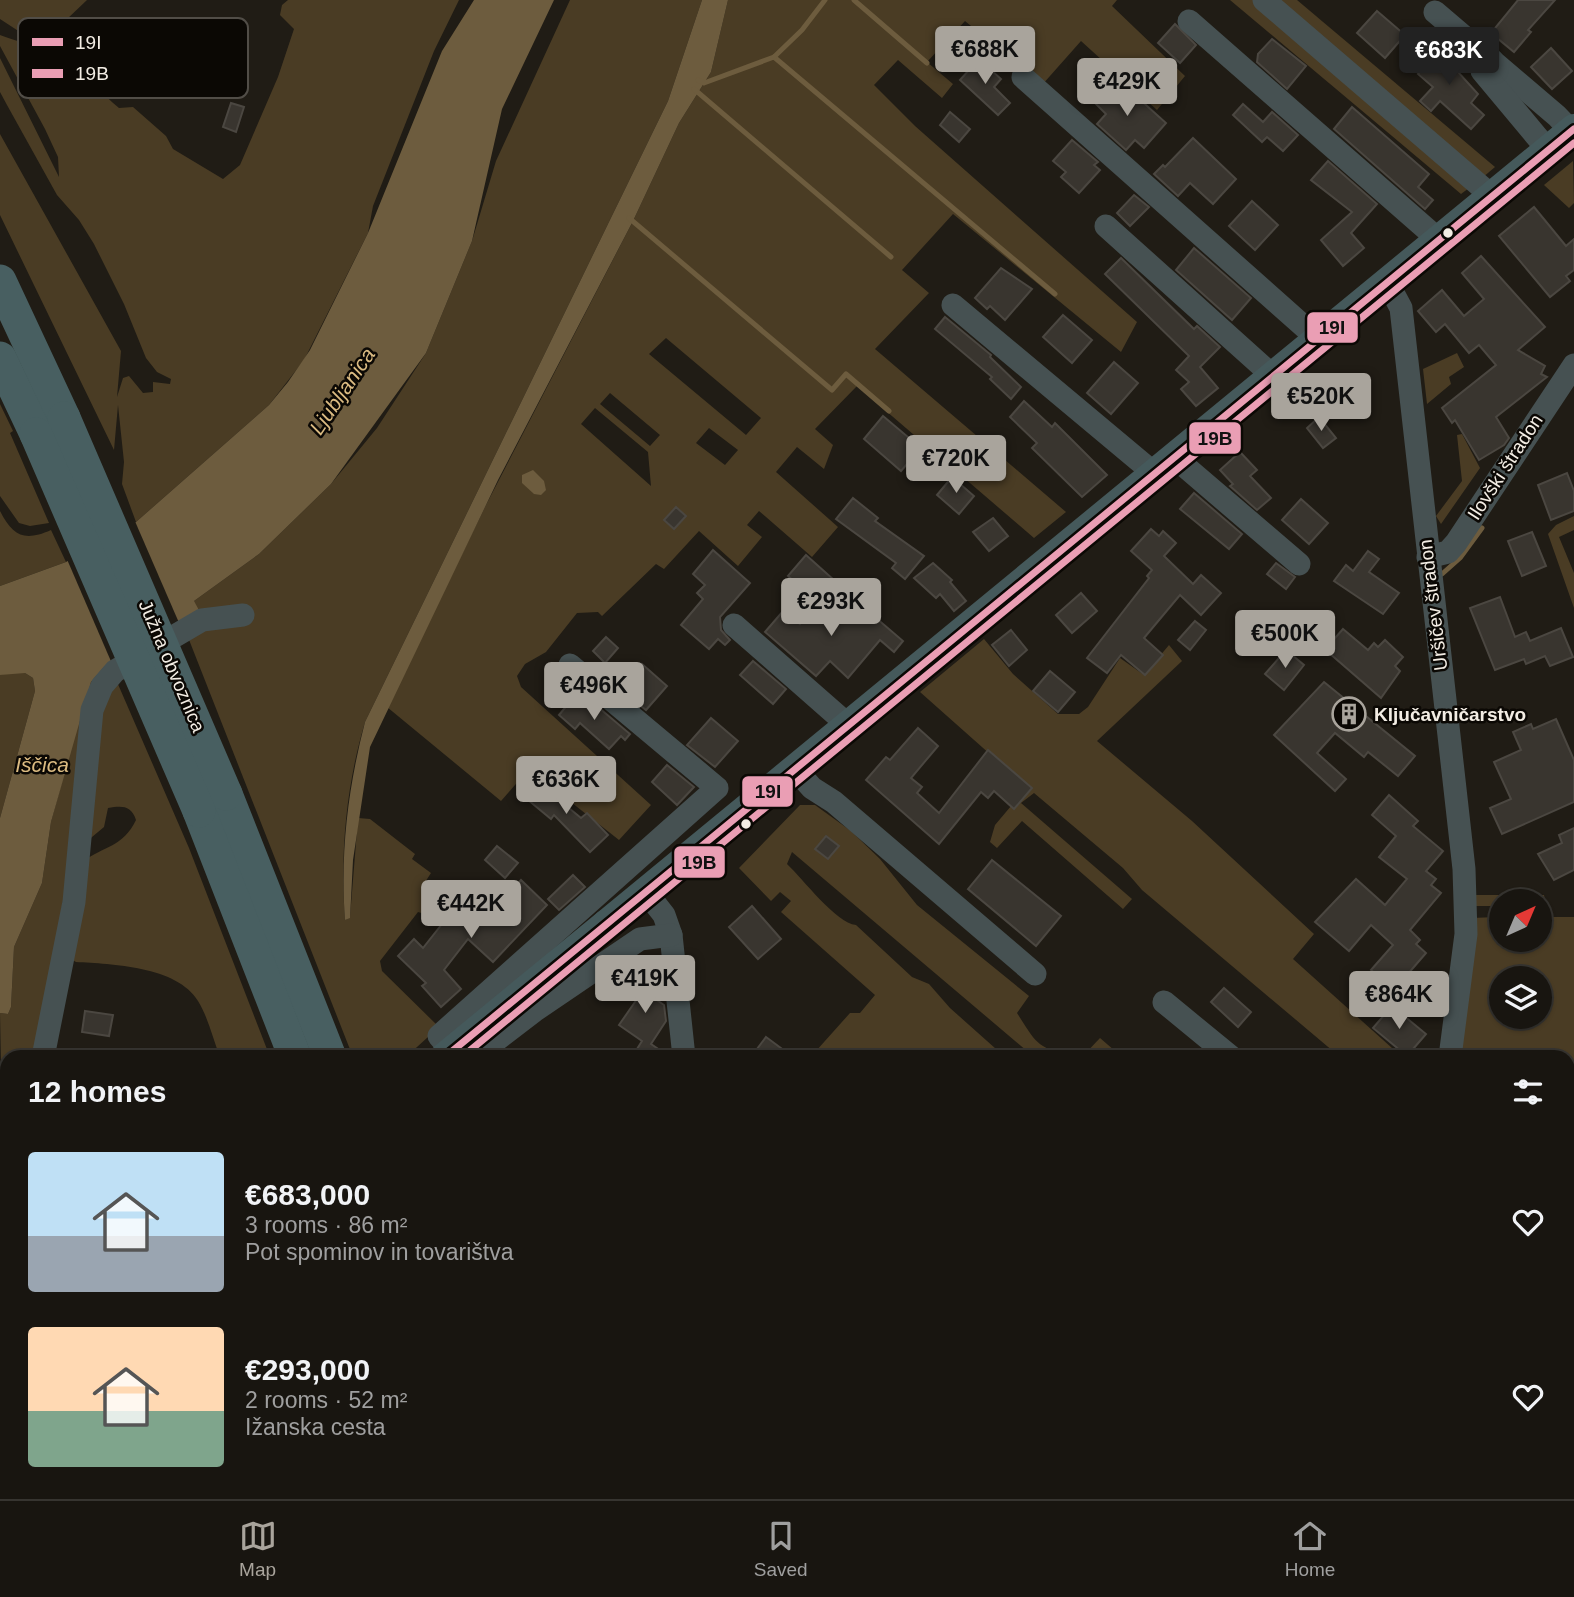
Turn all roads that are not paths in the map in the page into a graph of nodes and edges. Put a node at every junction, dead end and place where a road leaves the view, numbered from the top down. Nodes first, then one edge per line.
1 (1264, 0) edge
2 (1435, 12) dead end
3 (1189, 21) dead end
4 (1492, 60) junction
5 (1023, 77) dead end
6 (1572, 130) edge
7 (1548, 150) junction
8 (1492, 196) junction
9 (1106, 226) dead end
10 (1439, 240) junction
11 (0, 281) edge
12 (1387, 282) junction
13 (953, 304) dead end
14 (1318, 339) junction
15 (0, 358) edge
16 (1574, 365) edge
17 (1273, 376) junction
18 (1164, 465) junction
19 (1428, 557) junction
20 (1299, 565) dead end
21 (243, 615) dead end
22 (734, 625) dead end
23 (570, 664) dead end
24 (848, 725) junction
25 (795, 769) junction
26 (212, 803) junction
27 (670, 831) junction
28 (689, 856) junction
29 (646, 892) junction
30 (671, 935) junction
31 (1035, 974) dead end
32 (1164, 1002) dead end
33 (44, 1050) edge
34 (293, 1050) edge
35 (327, 1050) edge
36 (451, 1050) edge
37 (453, 1050) edge
38 (483, 1050) edge
39 (683, 1050) edge
40 (1222, 1050) edge
41 (1451, 1050) edge

1 - 8 street
2 - 4 street
3 - 10 street
4 - 6 street
4 - 7 street
5 - 14 street
6 - 7 main road
7 - 8 main road
8 - 10 main road
9 - 17 street
10 - 12 main road
11 - 26 highway, Južna obvoznica, bridge
12 - 14 main road
12 - 19 street, Uršičev štradon
13 - 18 street
14 - 17 main road
15 - 26 highway, Južna obvoznica, bridge
16 - 19 street, Ilovški štradon
17 - 18 main road
18 - 20 street
18 - 24 main road
19 - 41 street, Uršičev štradon
21 - 33 street
22 - 24 street
23 - 27 street
24 - 25 main road
25 - 28 main road
25 - 31 street
26 - 34 highway, Južna obvoznica
26 - 35 highway, Južna obvoznica
27 - 28 street
27 - 36 street
28 - 29 main road
29 - 30 street
29 - 37 main road, bridge
30 - 38 street
30 - 39 street
32 - 40 street

